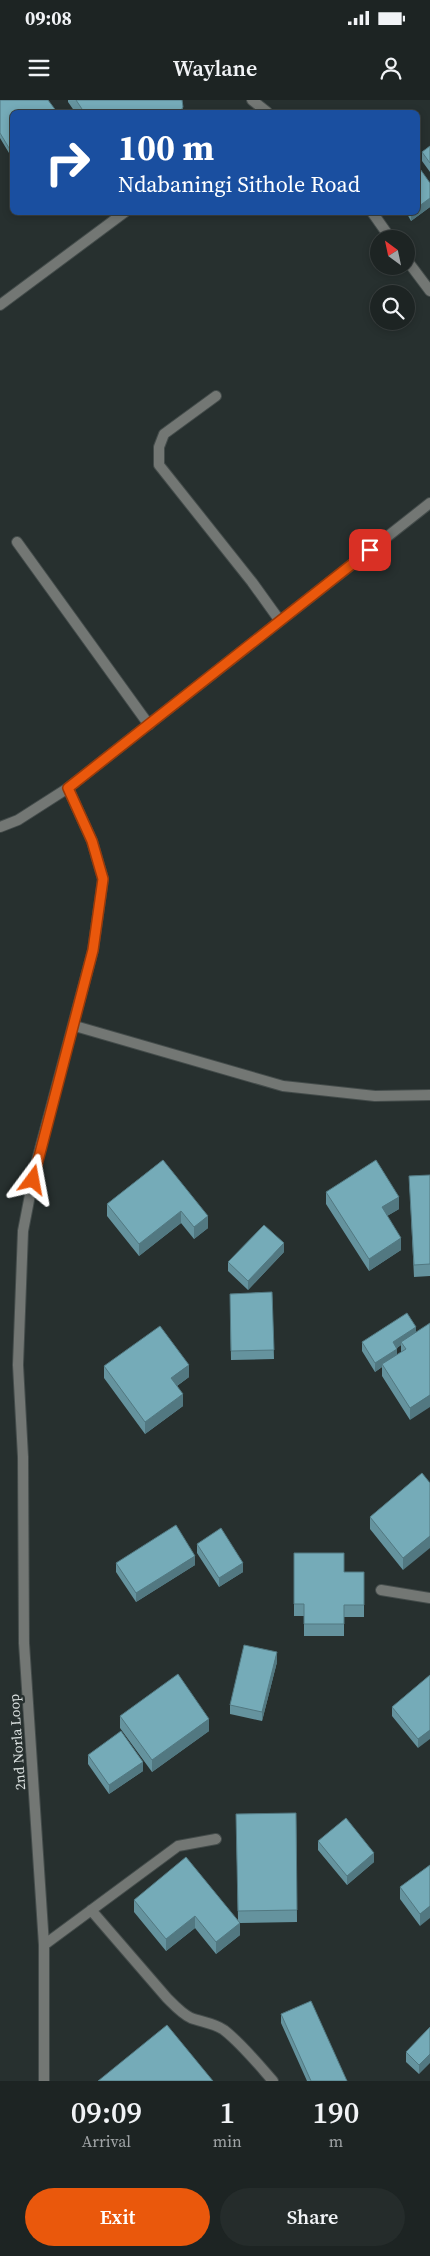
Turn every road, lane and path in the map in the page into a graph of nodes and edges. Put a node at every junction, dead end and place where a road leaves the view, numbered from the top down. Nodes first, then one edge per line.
1 (252, 100) edge
2 (262, 110) edge
3 (121, 215) edge
4 (374, 215) edge
5 (385, 230) edge
6 (415, 271) edge
7 (430, 291) edge
8 (0, 305) edge
9 (216, 396) dead end
10 (430, 503) edge
11 (17, 542) dead end
12 (280, 621) junction
13 (149, 725) junction
14 (68, 788) junction
15 (0, 827) edge
16 (75, 1026) junction
17 (430, 1095) edge
18 (381, 1590) dead end
19 (430, 1598) edge
20 (216, 1839) dead end
21 (91, 1910) junction
22 (44, 1945) junction
23 (44, 2081) edge
24 (273, 2081) edge

1 - 2 street
3 - 8 street
4 - 5 street
6 - 7 street
9 - 12 street
10 - 12 street
11 - 13 street
12 - 13 street
13 - 14 street
14 - 15 street
14 - 16 street, 2nd Norla Loop
16 - 17 street
16 - 22 street, 2nd Norla Loop
18 - 19 street
20 - 21 street
21 - 22 street
21 - 24 street
22 - 23 street, 2nd Norla Loop

